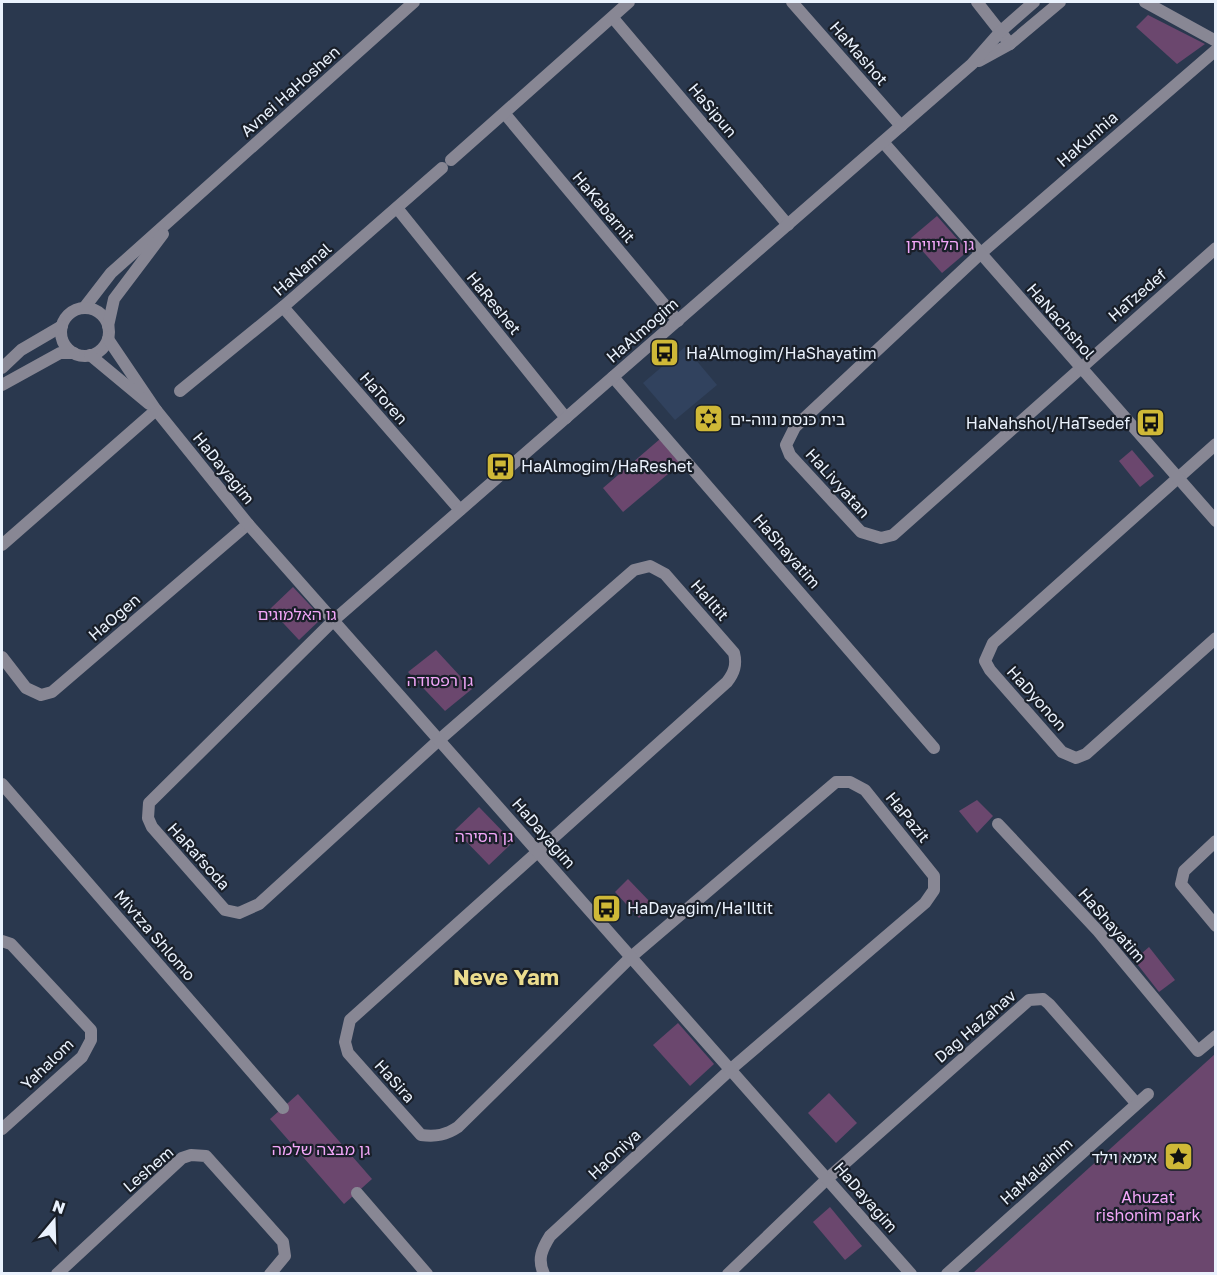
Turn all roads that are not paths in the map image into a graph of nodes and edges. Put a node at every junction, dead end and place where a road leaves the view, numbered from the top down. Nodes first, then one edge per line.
1 (414, 2) edge
2 (629, 2) edge
3 (792, 2) edge
4 (977, 2) edge
5 (1034, 2) edge
6 (1060, 2) edge
7 (1145, 2) edge
8 (613, 18) junction
9 (1001, 31) junction
10 (1215, 41) edge
11 (1010, 45) junction
12 (1215, 50) edge
13 (972, 64) junction
14 (505, 114) junction
15 (901, 126) junction
16 (883, 142) junction
17 (187, 205) junction
18 (397, 208) junction
19 (789, 225) junction
20 (1215, 248) edge
21 (980, 254) junction
22 (283, 307) junction
23 (84, 308) junction
24 (678, 321) junction
25 (62, 326) junction
26 (108, 333) junction
27 (74, 353) junction
28 (90, 355) junction
29 (1079, 367) junction
30 (2, 368) edge
31 (613, 378) junction
32 (2, 385) edge
33 (180, 392) dead end
34 (156, 410) junction
35 (566, 418) junction
36 (1215, 444) edge
37 (1177, 477) junction
38 (460, 510) junction
39 (1215, 521) edge
40 (248, 524) junction
41 (2, 545) edge
42 (334, 620) junction
43 (1215, 638) edge
44 (2, 657) edge
45 (439, 740) junction
46 (934, 747) dead end
47 (2, 784) edge
48 (999, 824) dead end
49 (1215, 841) edge
50 (537, 850) junction
51 (1215, 926) edge
52 (2, 941) edge
53 (631, 957) junction
54 (1215, 1036) edge
55 (730, 1069) junction
56 (1148, 1094) dead end
57 (1136, 1103) junction
58 (283, 1108) dead end
59 (2, 1129) edge
60 (827, 1179) junction
61 (357, 1193) dead end
62 (57, 1274) edge
63 (270, 1274) edge
64 (427, 1274) edge
65 (544, 1274) edge
66 (728, 1274) edge
67 (911, 1274) edge
68 (947, 1274) edge

1 - 17 street, Avnei HaHoshen
2 - 8 street, HaNamal
3 - 15 street, HaMashot
4 - 9 street
5 - 9 street, HaAlmogim
6 - 11 street, HaAlmogim
7 - 10 street
8 - 14 street, HaNamal
8 - 19 street, HaSipun
9 - 11 street
9 - 13 street, HaAlmogim
11 - 13 street, HaAlmogim
12 - 21 street, HaKunhia
13 - 15 street, HaAlmogim
14 - 18 street, HaNamal
14 - 24 street, HaKabarnit
15 - 16 street, HaAlmogim
16 - 19 street, HaAlmogim
16 - 21 street, HaNachshol
17 - 23 street, Avnei HaHoshen
17 - 26 street, Avnei HaHoshen
18 - 22 street, HaNamal
18 - 35 street, HaReshet
19 - 24 street, HaAlmogim
20 - 29 street, HaTzedef
21 - 29 street, HaNachshol
21 - 29 street, HaLivyatan
22 - 33 street, HaNamal
22 - 38 street, HaToren
23 - 25 street
23 - 26 street
24 - 31 street, HaAlmogim
25 - 27 street
25 - 30 street
26 - 28 street
26 - 34 street, HaDayagim
27 - 28 street
27 - 32 street
28 - 34 street, HaDayagim
29 - 37 street, HaNachshol
31 - 35 street, HaAlmogim
31 - 46 street, HaShayatim
34 - 40 street, HaDayagim
34 - 41 street
35 - 38 street, HaAlmogim
36 - 37 street
37 - 39 street, HaNachshol
37 - 43 street, HaDyonon
38 - 42 street, HaAlmogim
40 - 42 street, HaDayagim
40 - 44 street, HaOgen
42 - 45 street, HaDayagim
42 - 45 street, HaRafsoda
45 - 50 street, HaDayagim
45 - 50 street, HaIltit
47 - 58 street, Mivtza Shlomo
48 - 54 street, HaShayatim
49 - 51 street
50 - 53 street, HaDayagim
50 - 53 street, HaSira
52 - 59 street, Yahalom
53 - 55 street, HaDayagim
53 - 55 street, HaPazit
55 - 60 street, HaDayagim
55 - 65 street, HaOniya
56 - 57 street, HaMalaihim
57 - 60 street, Dag HaZahav
57 - 68 street, HaMalaihim
60 - 66 street
60 - 67 street, HaDayagim
61 - 64 street
62 - 63 street, Leshem

